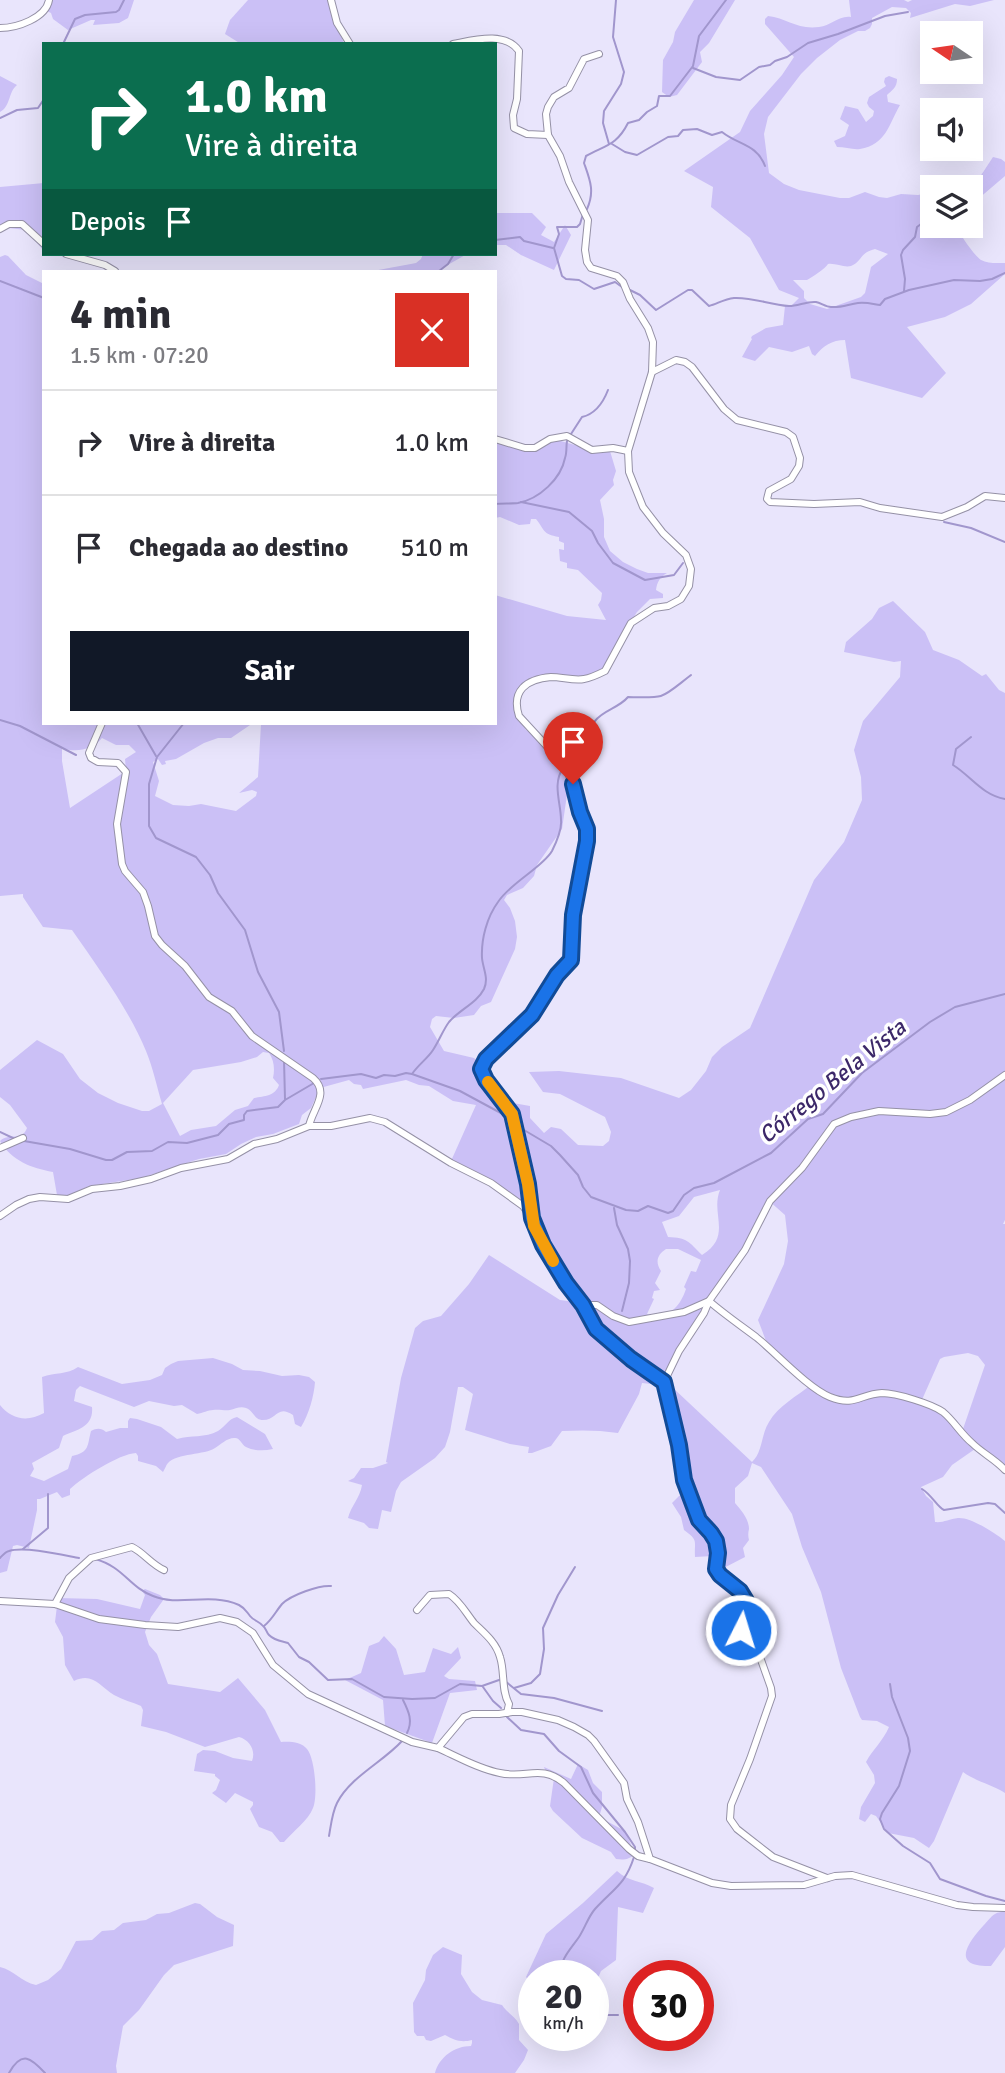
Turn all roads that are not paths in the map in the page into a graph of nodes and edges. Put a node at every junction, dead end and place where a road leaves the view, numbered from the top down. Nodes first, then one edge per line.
1 (49, 0) edge
2 (331, 0) edge
3 (0, 28) edge
4 (349, 42) edge
5 (465, 42) edge
6 (599, 54) dead end
7 (548, 135) junction
8 (0, 229) edge
9 (42, 242) edge
10 (72, 256) edge
11 (113, 270) edge
12 (652, 372) junction
13 (497, 440) edge
14 (628, 451) junction
15 (1005, 498) edge
16 (101, 725) edge
17 (1005, 1075) edge
18 (309, 1126) junction
19 (23, 1138) dead end
20 (0, 1148) edge
21 (0, 1216) edge
22 (532, 1218) junction
23 (709, 1301) junction
24 (583, 1305) junction
25 (664, 1382) junction
26 (1005, 1469) edge
27 (164, 1570) dead end
28 (0, 1601) edge
29 (55, 1604) junction
30 (417, 1610) dead end
31 (507, 1713) junction
32 (438, 1748) junction
33 (650, 1859) junction
34 (827, 1878) junction
35 (1005, 1908) edge

1 - 3 street
2 - 4 street
5 - 7 street
6 - 7 street
7 - 12 street
8 - 9 street
10 - 11 street
12 - 14 street
12 - 15 street
13 - 14 street
14 - 22 street
16 - 18 street
17 - 23 street
18 - 21 street
18 - 22 street
19 - 20 street
22 - 24 street
23 - 24 street
23 - 25 street
23 - 26 street
24 - 25 street
25 - 34 street
27 - 29 street
28 - 29 street
29 - 32 street
30 - 31 street
31 - 32 street
31 - 33 street
32 - 33 street
33 - 34 street
34 - 35 street

